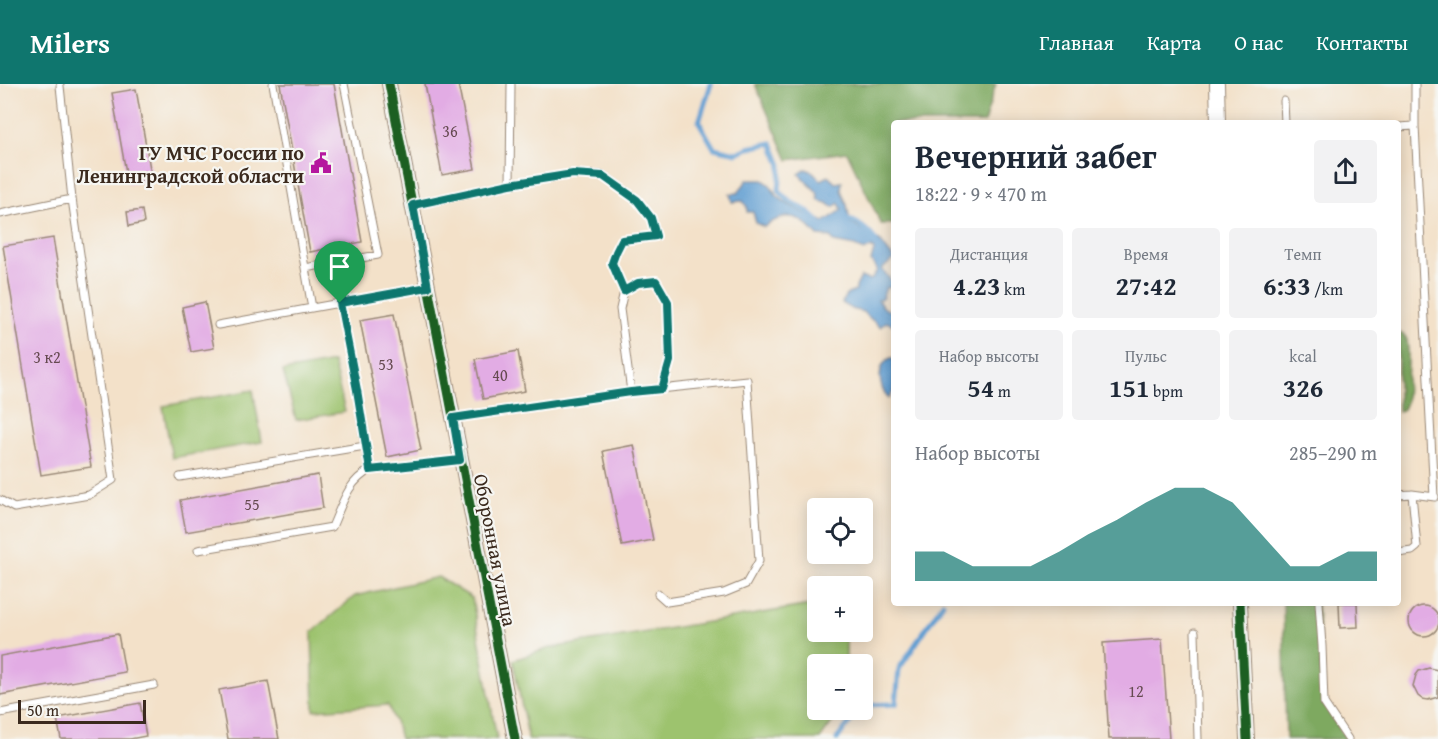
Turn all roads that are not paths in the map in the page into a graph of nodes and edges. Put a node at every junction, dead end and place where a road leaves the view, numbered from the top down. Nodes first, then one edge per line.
1 (69, 84) edge
2 (273, 84) edge
3 (344, 84) edge
4 (389, 84) edge
5 (511, 84) edge
6 (1217, 84) edge
7 (1415, 84) edge
8 (60, 85) edge
9 (1284, 101) dead end
10 (1218, 120) edge
11 (1285, 120) edge
12 (1415, 126) junction
13 (1401, 127) edge
14 (510, 184) junction
15 (72, 199) junction
16 (413, 205) junction
17 (0, 214) edge
18 (305, 268) junction
19 (428, 287) junction
20 (624, 291) junction
21 (340, 303) junction
22 (312, 308) junction
23 (218, 324) dead end
24 (662, 389) junction
25 (631, 392) junction
26 (453, 418) junction
27 (365, 446) junction
28 (460, 460) junction
29 (370, 470) junction
30 (180, 477) dead end
31 (1412, 494) junction
32 (1401, 495) edge
33 (1436, 497) edge
34 (0, 500) edge
35 (198, 550) dead end
36 (1401, 553) edge
37 (658, 594) dead end
38 (1240, 606) edge
39 (1319, 606) edge
40 (1196, 632) dead end
41 (154, 685) dead end
42 (0, 713) edge
43 (514, 739) edge
44 (1198, 739) edge
45 (1247, 739) edge
46 (1348, 739) edge

1 - 8 lane
2 - 18 lane
3 - 18 lane
4 - 16 street, Оборонная улица
5 - 14 lane
6 - 10 street
7 - 12 lane
8 - 15 lane
9 - 11 lane
12 - 13 lane
12 - 33 lane
14 - 16 lane
14 - 20 lane
15 - 17 lane
15 - 34 lane
16 - 19 street, Оборонная улица
18 - 22 lane
19 - 21 lane
19 - 26 street, Оборонная улица
20 - 24 lane
20 - 25 lane
21 - 22 lane
21 - 27 lane
22 - 23 lane
24 - 25 lane
24 - 37 lane
25 - 26 lane
26 - 28 street, Оборонная улица
27 - 29 lane
27 - 30 lane
28 - 29 lane
28 - 43 street, Оборонная улица
29 - 35 lane
31 - 32 lane
31 - 33 lane
31 - 36 lane
38 - 45 street
39 - 46 lane
40 - 44 lane
41 - 42 lane

